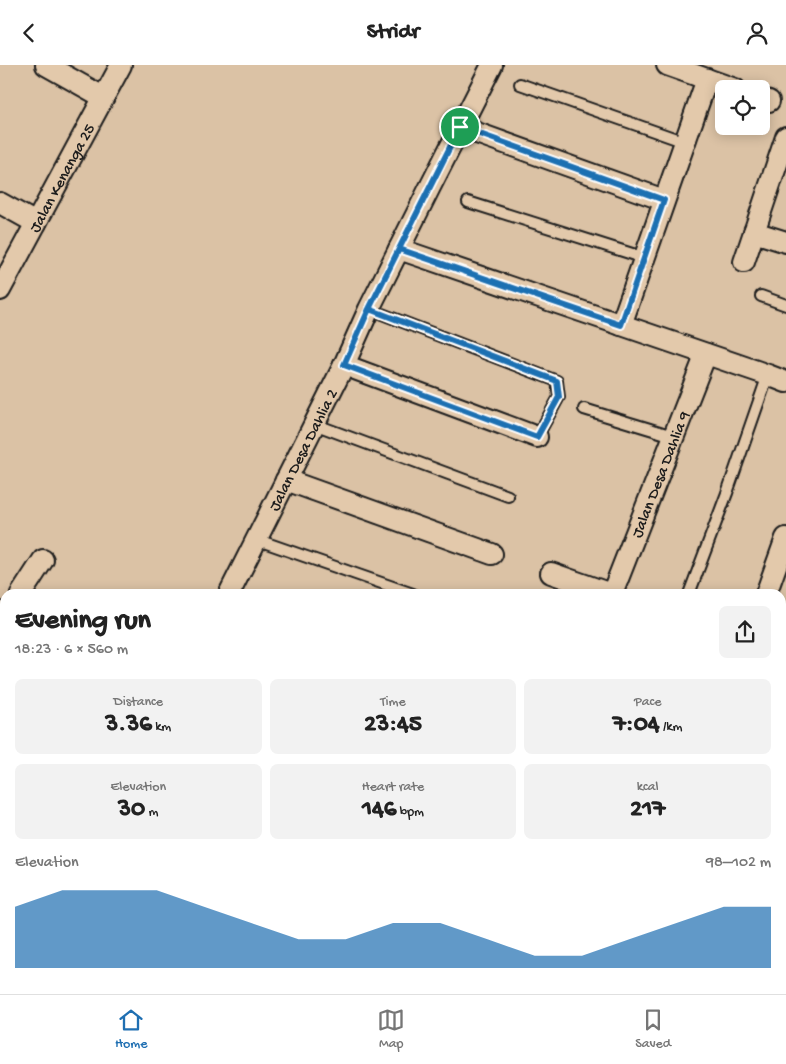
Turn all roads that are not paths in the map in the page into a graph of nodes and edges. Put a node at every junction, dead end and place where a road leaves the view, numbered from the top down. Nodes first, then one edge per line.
1 (46, 65) edge
2 (121, 65) edge
3 (492, 65) edge
4 (667, 65) edge
5 (707, 79) junction
6 (715, 82) edge
7 (520, 84) dead end
8 (103, 97) junction
9 (460, 127) junction
10 (786, 137) edge
11 (685, 142) junction
12 (780, 176) edge
13 (664, 200) junction
14 (468, 202) dead end
15 (0, 203) edge
16 (36, 223) junction
17 (754, 232) junction
18 (786, 242) edge
19 (399, 249) junction
20 (645, 258) junction
21 (744, 262) dead end
22 (0, 290) edge
23 (761, 296) dead end
24 (786, 305) edge
25 (369, 309) junction
26 (621, 325) junction
27 (706, 353) junction
28 (344, 365) junction
29 (777, 379) edge
30 (584, 409) dead end
31 (314, 424) junction
32 (537, 437) joint
33 (673, 437) junction
34 (286, 480) junction
35 (508, 496) dead end
36 (786, 538) edge
37 (255, 539) junction
38 (492, 554) dead end
39 (43, 559) dead end
40 (551, 573) dead end
41 (24, 589) edge
42 (231, 589) edge
43 (399, 589) edge
44 (597, 589) edge
45 (613, 589) edge
46 (691, 589) edge
47 (768, 589) edge

1 - 8 street
2 - 8 street, Jalan Kenanga 25
3 - 9 street, Jalan Desa Dahlia 2
4 - 5 street
5 - 6 street
5 - 11 street
7 - 11 lane
8 - 16 street, Jalan Kenanga 25
9 - 13 street
9 - 19 street, Jalan Desa Dahlia 2
10 - 12 street
11 - 13 street
12 - 17 street
13 - 20 street
14 - 20 lane
15 - 16 street
16 - 22 street, Jalan Kenanga 25
17 - 18 street
17 - 21 street
19 - 25 street, Jalan Desa Dahlia 2
19 - 26 street
20 - 26 street
23 - 24 lane
25 - 28 street, Jalan Desa Dahlia 2
25 - 32 lane
26 - 27 street
27 - 29 street
27 - 33 street, Jalan Desa Dahlia 9
28 - 31 street, Jalan Desa Dahlia 2
28 - 32 street
29 - 46 lane
30 - 33 lane
31 - 34 street, Jalan Desa Dahlia 2
31 - 35 lane
33 - 45 street, Jalan Desa Dahlia 9
34 - 37 street, Jalan Desa Dahlia 2
34 - 38 street
36 - 47 street
37 - 42 street, Jalan Desa Dahlia 2
37 - 43 lane
39 - 41 street
40 - 44 street

